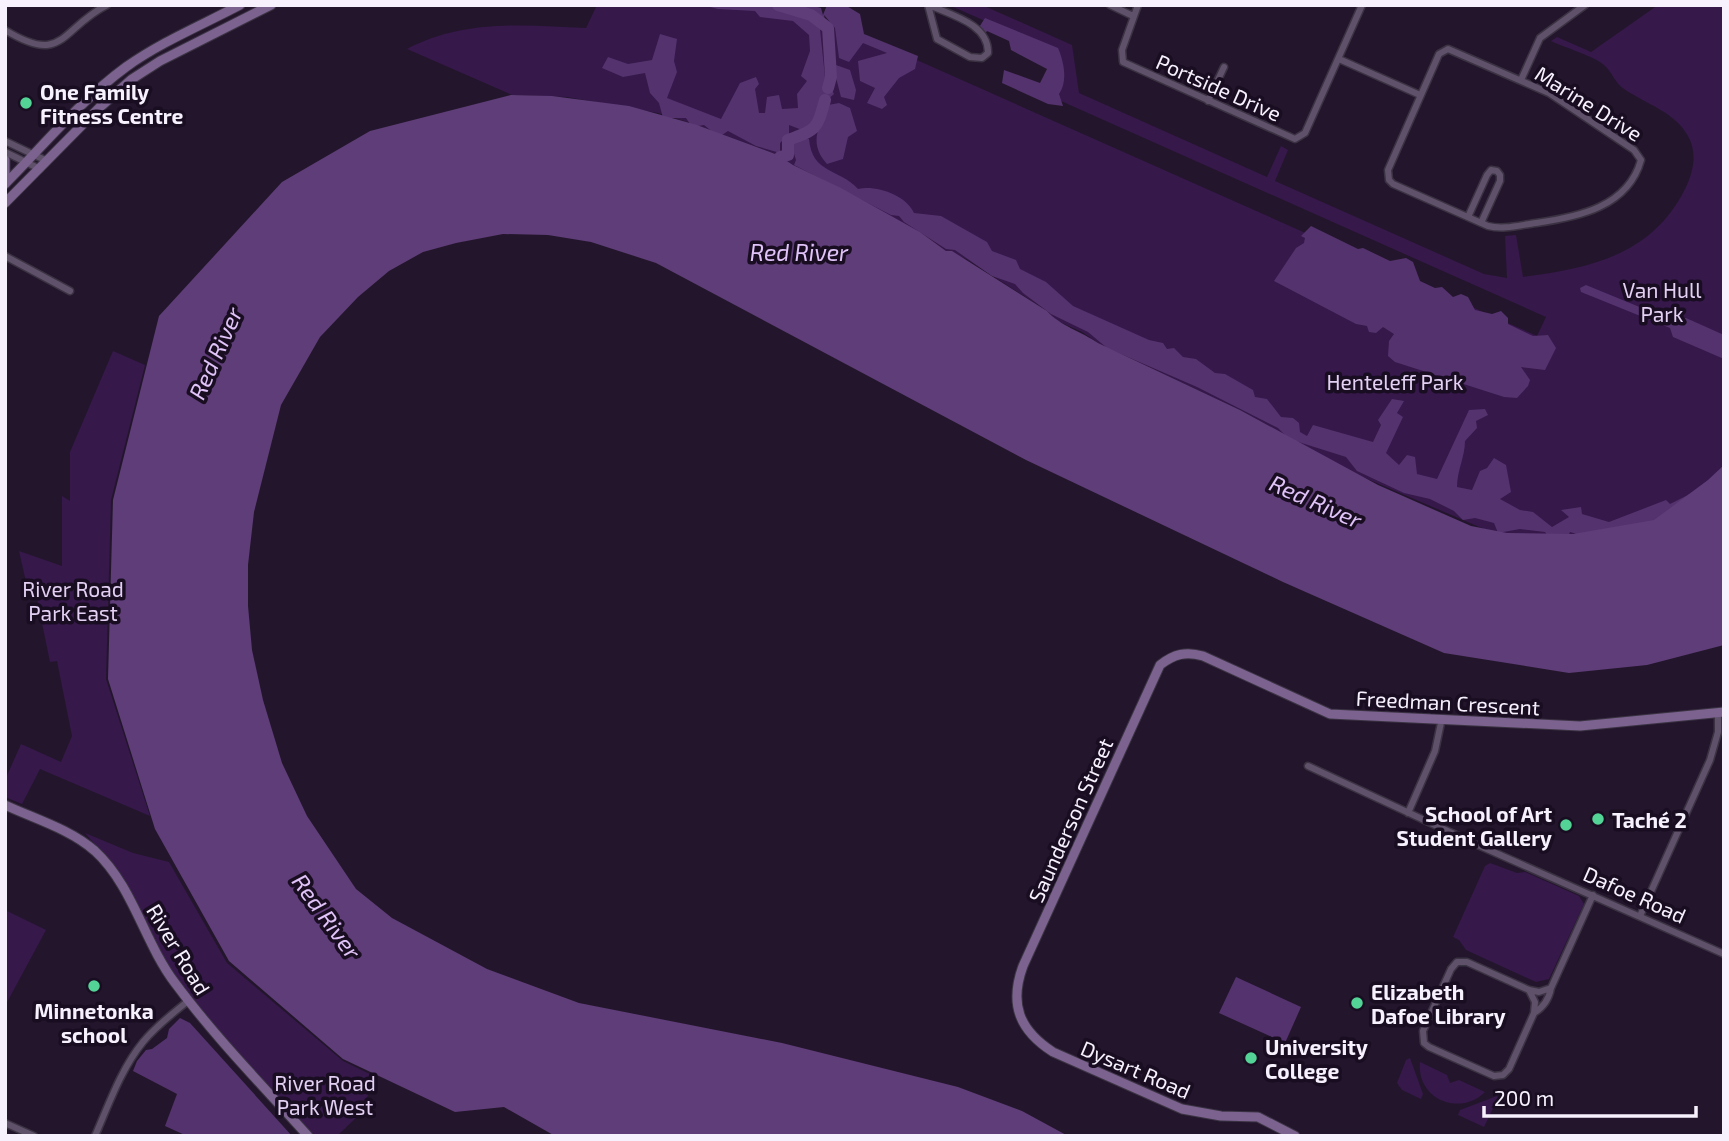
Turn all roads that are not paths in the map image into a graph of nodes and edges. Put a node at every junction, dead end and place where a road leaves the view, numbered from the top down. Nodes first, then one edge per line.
1 (107, 5) edge
2 (240, 5) edge
3 (271, 5) edge
4 (928, 5) edge
5 (1110, 5) edge
6 (1138, 5) edge
7 (1362, 5) edge
8 (1585, 5) edge
9 (225, 13) junction
10 (1133, 16) junction
11 (231, 26) junction
12 (5, 30) edge
13 (1339, 59) junction
14 (1224, 67) dead end
15 (1521, 80) junction
16 (1420, 95) junction
17 (1209, 101) junction
18 (5, 141) edge
19 (5, 152) edge
20 (35, 155) junction
21 (5, 160) edge
22 (47, 161) junction
23 (27, 163) junction
24 (40, 169) junction
25 (5, 174) edge
26 (5, 184) edge
27 (5, 203) edge
28 (1468, 217) junction
29 (1481, 223) junction
30 (5, 256) edge
31 (70, 291) dead end
32 (1182, 653) joint
33 (1721, 713) edge
34 (1442, 718) junction
35 (1308, 766) dead end
36 (5, 805) edge
37 (1408, 813) junction
38 (1593, 895) junction
39 (1640, 916) junction
40 (1724, 954) edge
41 (1551, 988) junction
42 (1529, 990) junction
43 (188, 1001) junction
44 (1534, 1013) junction
45 (1020, 1015) joint
46 (5, 1123) edge
47 (34, 1136) edge
48 (95, 1136) edge
49 (308, 1136) edge
50 (1295, 1136) edge

1 - 12 street
2 - 9 street
3 - 11 street
4 - 4 street
5 - 10 street
6 - 10 street, Portside Drive
7 - 13 street, Portside Drive
8 - 15 street
9 - 11 street
9 - 20 street
10 - 17 street, Portside Drive
11 - 22 street
13 - 16 street
13 - 17 street, Portside Drive
14 - 17 street
15 - 16 street, Marine Drive
15 - 29 street, Marine Drive
16 - 28 street, Marine Drive
18 - 20 street
19 - 23 street
20 - 22 street
20 - 23 street
21 - 25 street
22 - 24 street
23 - 24 street
23 - 26 street
24 - 27 street
28 - 29 street, Marine Drive
28 - 29 street
30 - 31 street
32 - 34 street, Freedman Crescent
32 - 45 street, Saunderson Street
33 - 34 street, Freedman Crescent
33 - 39 street
34 - 37 street
35 - 37 street, Dafoe Road
36 - 43 street, River Road
37 - 38 street, Dafoe Road
38 - 39 street, Dafoe Road
38 - 41 street
39 - 40 street, Dafoe Road
41 - 42 street
41 - 44 street
42 - 44 street
42 - 44 street
43 - 48 street
43 - 49 street, River Road
45 - 50 street, Dysart Road
46 - 47 street

